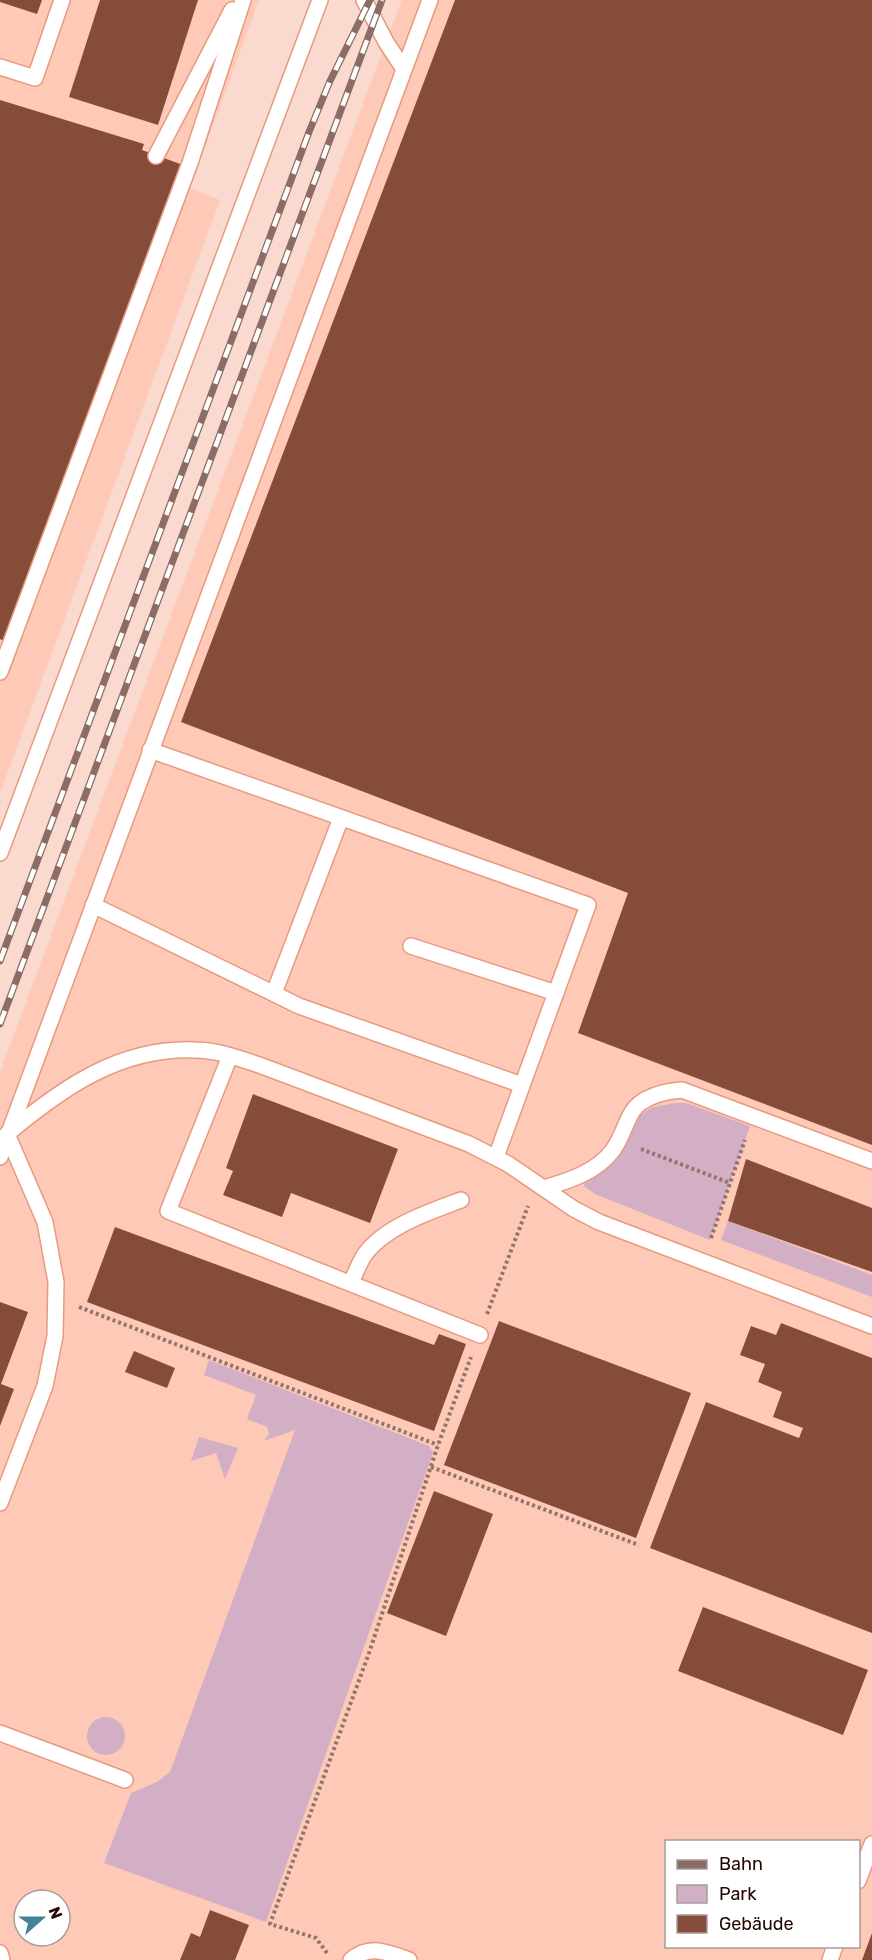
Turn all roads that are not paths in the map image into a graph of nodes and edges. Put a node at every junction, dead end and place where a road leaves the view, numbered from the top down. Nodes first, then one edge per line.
1 (62, 0) edge
2 (238, 0) edge
3 (243, 0) edge
4 (320, 0) edge
5 (364, 0) edge
6 (430, 0) edge
7 (0, 66) edge
8 (404, 68) junction
9 (156, 156) dead end
10 (0, 672) edge
11 (150, 750) junction
12 (341, 818) junction
13 (0, 853) edge
14 (93, 905) junction
15 (411, 946) dead end
16 (274, 993) junction
17 (556, 993) junction
18 (230, 1056) junction
19 (522, 1085) junction
20 (7, 1134) junction
21 (0, 1157) edge
22 (496, 1157) junction
23 (872, 1161) edge
24 (544, 1188) junction
25 (461, 1200) dead end
26 (351, 1284) junction
27 (872, 1326) edge
28 (480, 1335) dead end
29 (0, 1503) edge
30 (0, 1733) edge
31 (125, 1780) dead end
32 (872, 1844) edge
33 (860, 1876) edge
34 (0, 1953) edge
35 (2, 1960) edge
36 (351, 1960) edge
37 (409, 1960) edge

1 - 7 lane
2 - 9 lane
3 - 10 lane
4 - 13 lane
5 - 8 lane
6 - 8 lane
8 - 11 lane
11 - 12 lane
11 - 14 lane
12 - 16 lane
12 - 17 lane
14 - 16 lane
14 - 20 lane
15 - 17 lane
16 - 19 lane
17 - 19 lane
18 - 20 lane
18 - 22 lane
18 - 26 lane
19 - 22 lane
20 - 21 lane
20 - 29 lane
22 - 24 lane
23 - 24 lane
24 - 27 lane
25 - 26 lane
26 - 28 lane
30 - 31 lane
32 - 33 lane
34 - 35 lane
36 - 37 lane

